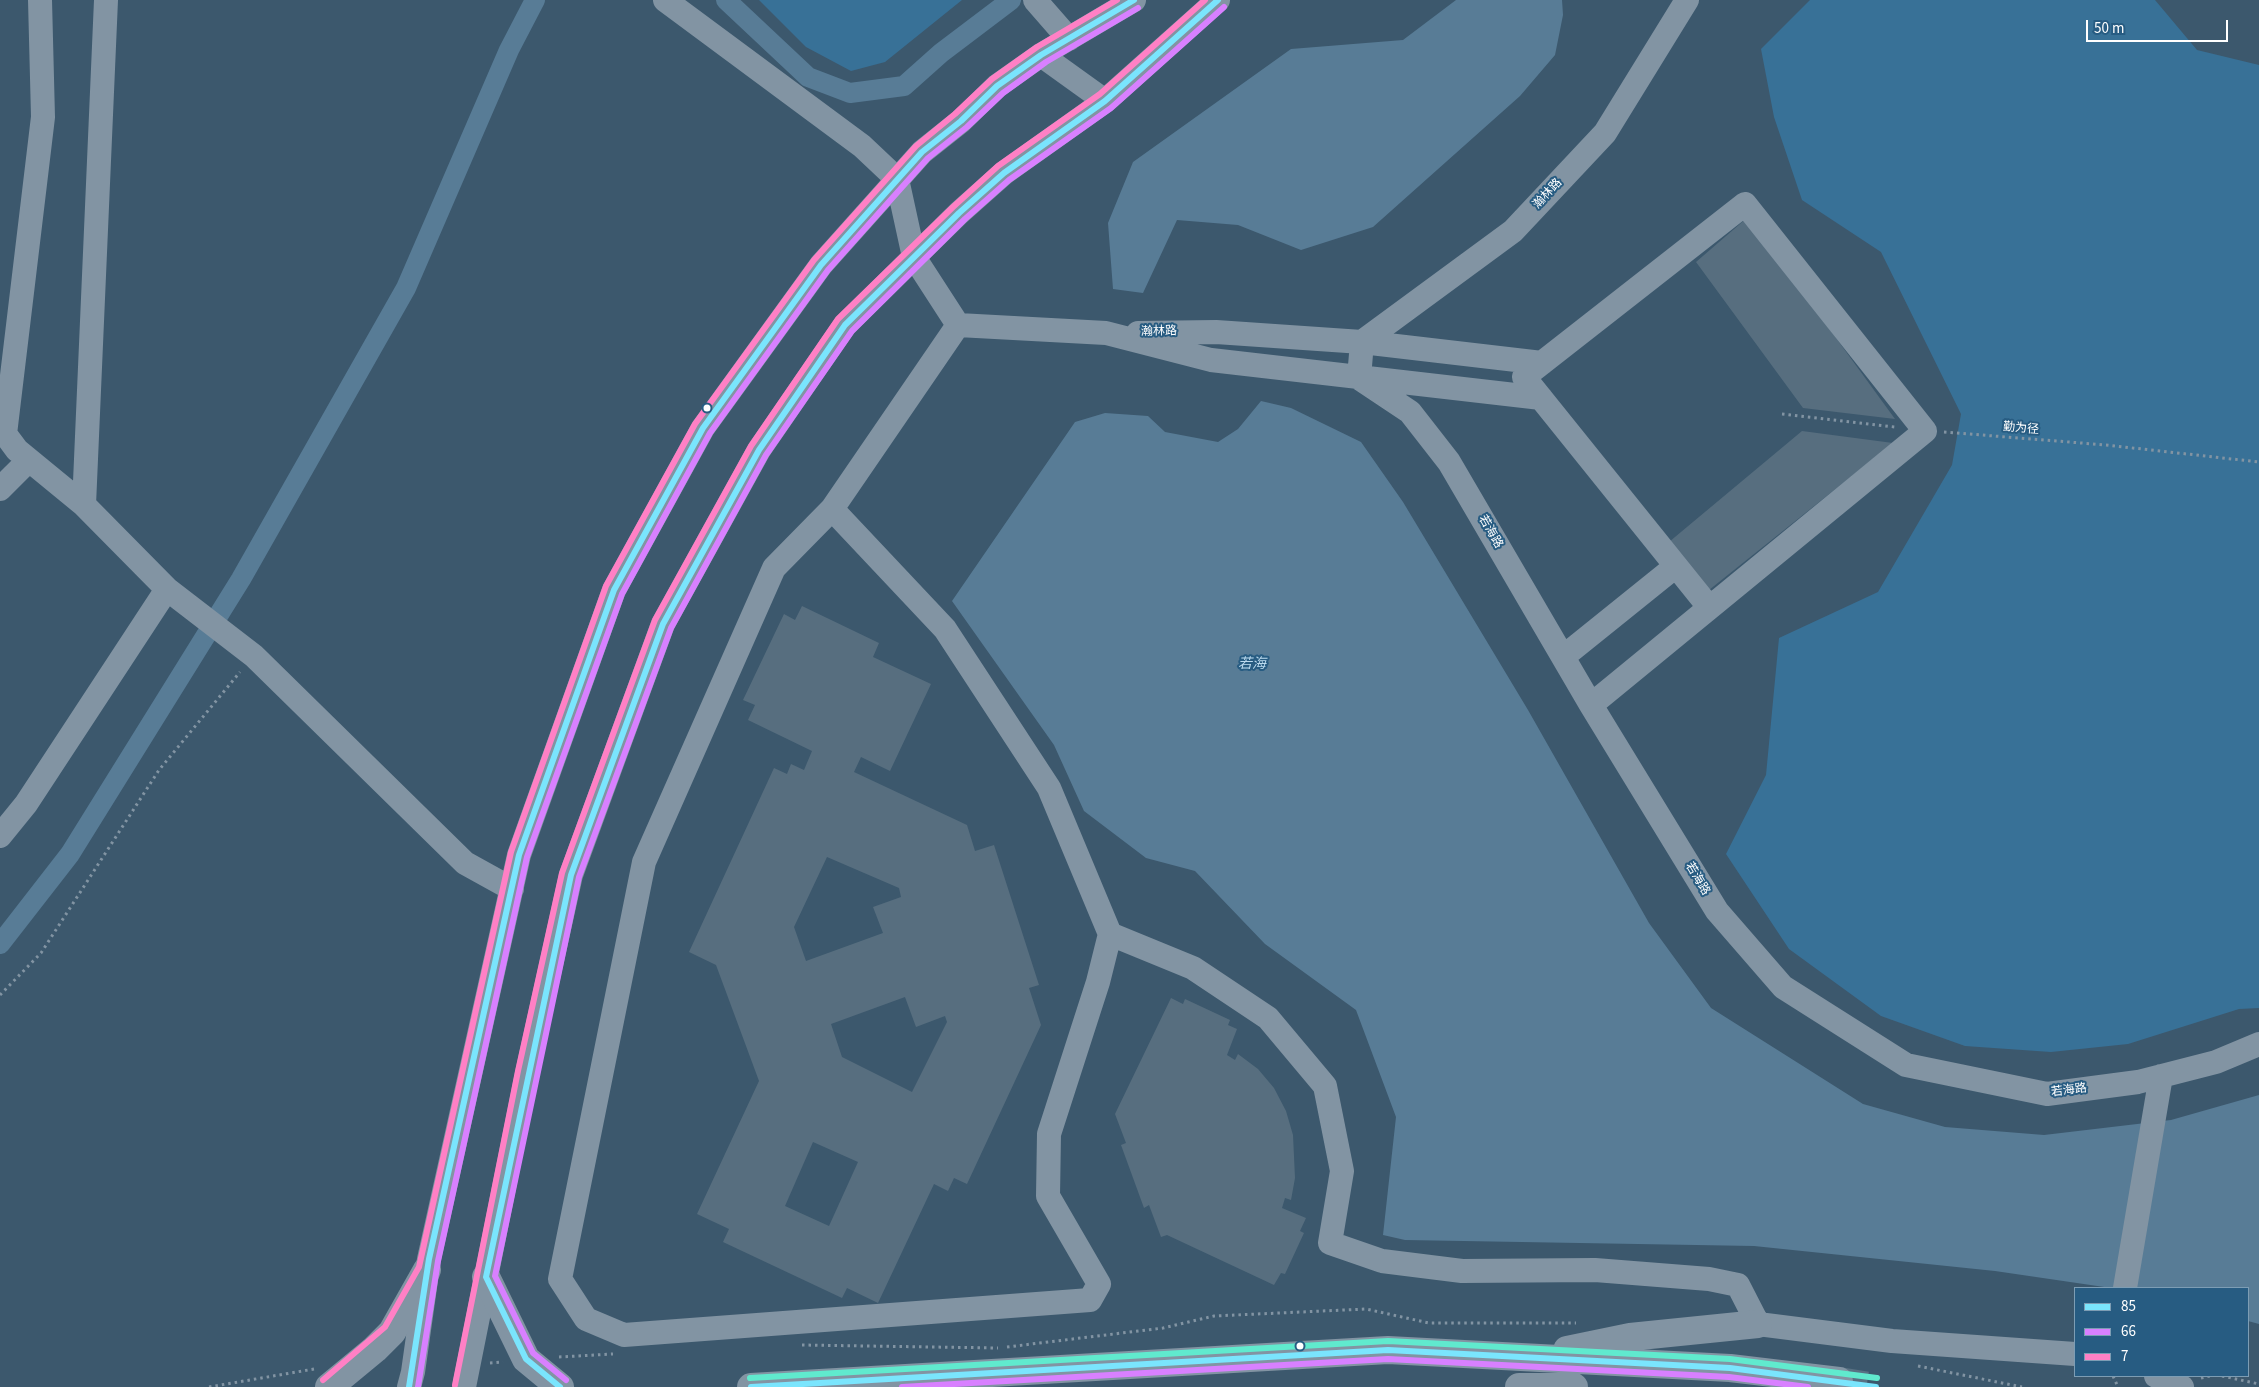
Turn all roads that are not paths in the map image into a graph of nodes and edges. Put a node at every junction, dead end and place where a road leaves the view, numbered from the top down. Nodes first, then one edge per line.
1 (40, 0) edge
2 (106, 0) edge
3 (665, 0) edge
4 (1035, 0) edge
5 (1134, 0) edge
6 (1218, 0) edge
7 (1687, 0) edge
8 (1069, 39) junction
9 (1041, 55) junction
10 (1105, 101) junction
11 (897, 179) junction
12 (914, 257) junction
13 (958, 325) junction
14 (1106, 333) junction
15 (1362, 342) junction
16 (1542, 363) junction
17 (1359, 378) junction
18 (1541, 398) junction
19 (30, 460) junction
20 (0, 489) edge
21 (84, 505) junction
22 (832, 509) junction
23 (1676, 566) junction
24 (167, 589) junction
25 (1709, 607) junction
26 (1563, 657) junction
27 (1591, 705) junction
28 (0, 836) edge
29 (512, 889) junction
30 (1110, 934) junction
31 (2259, 1044) edge
32 (2161, 1076) junction
33 (427, 1270) junction
34 (486, 1277) junction
35 (2125, 1287) edge
36 (1758, 1324) junction
37 (2074, 1354) edge
38 (1528, 1358) junction
39 (2158, 1377) edge
40 (1839, 1381) tunnel mouth
41 (329, 1387) edge
42 (409, 1387) edge
43 (464, 1387) edge
44 (560, 1387) edge
45 (751, 1387) edge
46 (1519, 1387) edge
47 (1568, 1387) edge
48 (2182, 1387) edge

1 - 19 street
2 - 21 street
3 - 11 street
4 - 8 street
5 - 8 street
6 - 10 street
7 - 15 street, 瀚林路
8 - 9 street
9 - 10 street
9 - 11 street
10 - 12 street
11 - 12 street
11 - 29 street
12 - 13 street
12 - 34 street
13 - 14 street
13 - 22 street
14 - 15 street, 瀚林路
14 - 17 street
15 - 16 street, 瀚林路
15 - 17 street
16 - 18 street
16 - 25 street
17 - 18 street
17 - 26 street, 若海路
18 - 23 street
19 - 20 street
19 - 21 street
21 - 24 street
22 - 30 street
22 - 30 street
23 - 25 street
23 - 26 street
24 - 28 street
24 - 29 street
25 - 27 street
26 - 27 street, 若海路
27 - 32 street, 若海路
29 - 33 street
30 - 36 street
31 - 32 street, 若海路
32 - 35 street
33 - 41 highway
33 - 42 street
34 - 43 street
34 - 44 highway
36 - 37 street
36 - 38 highway
38 - 40 highway
38 - 45 highway
39 - 48 street
46 - 47 highway

